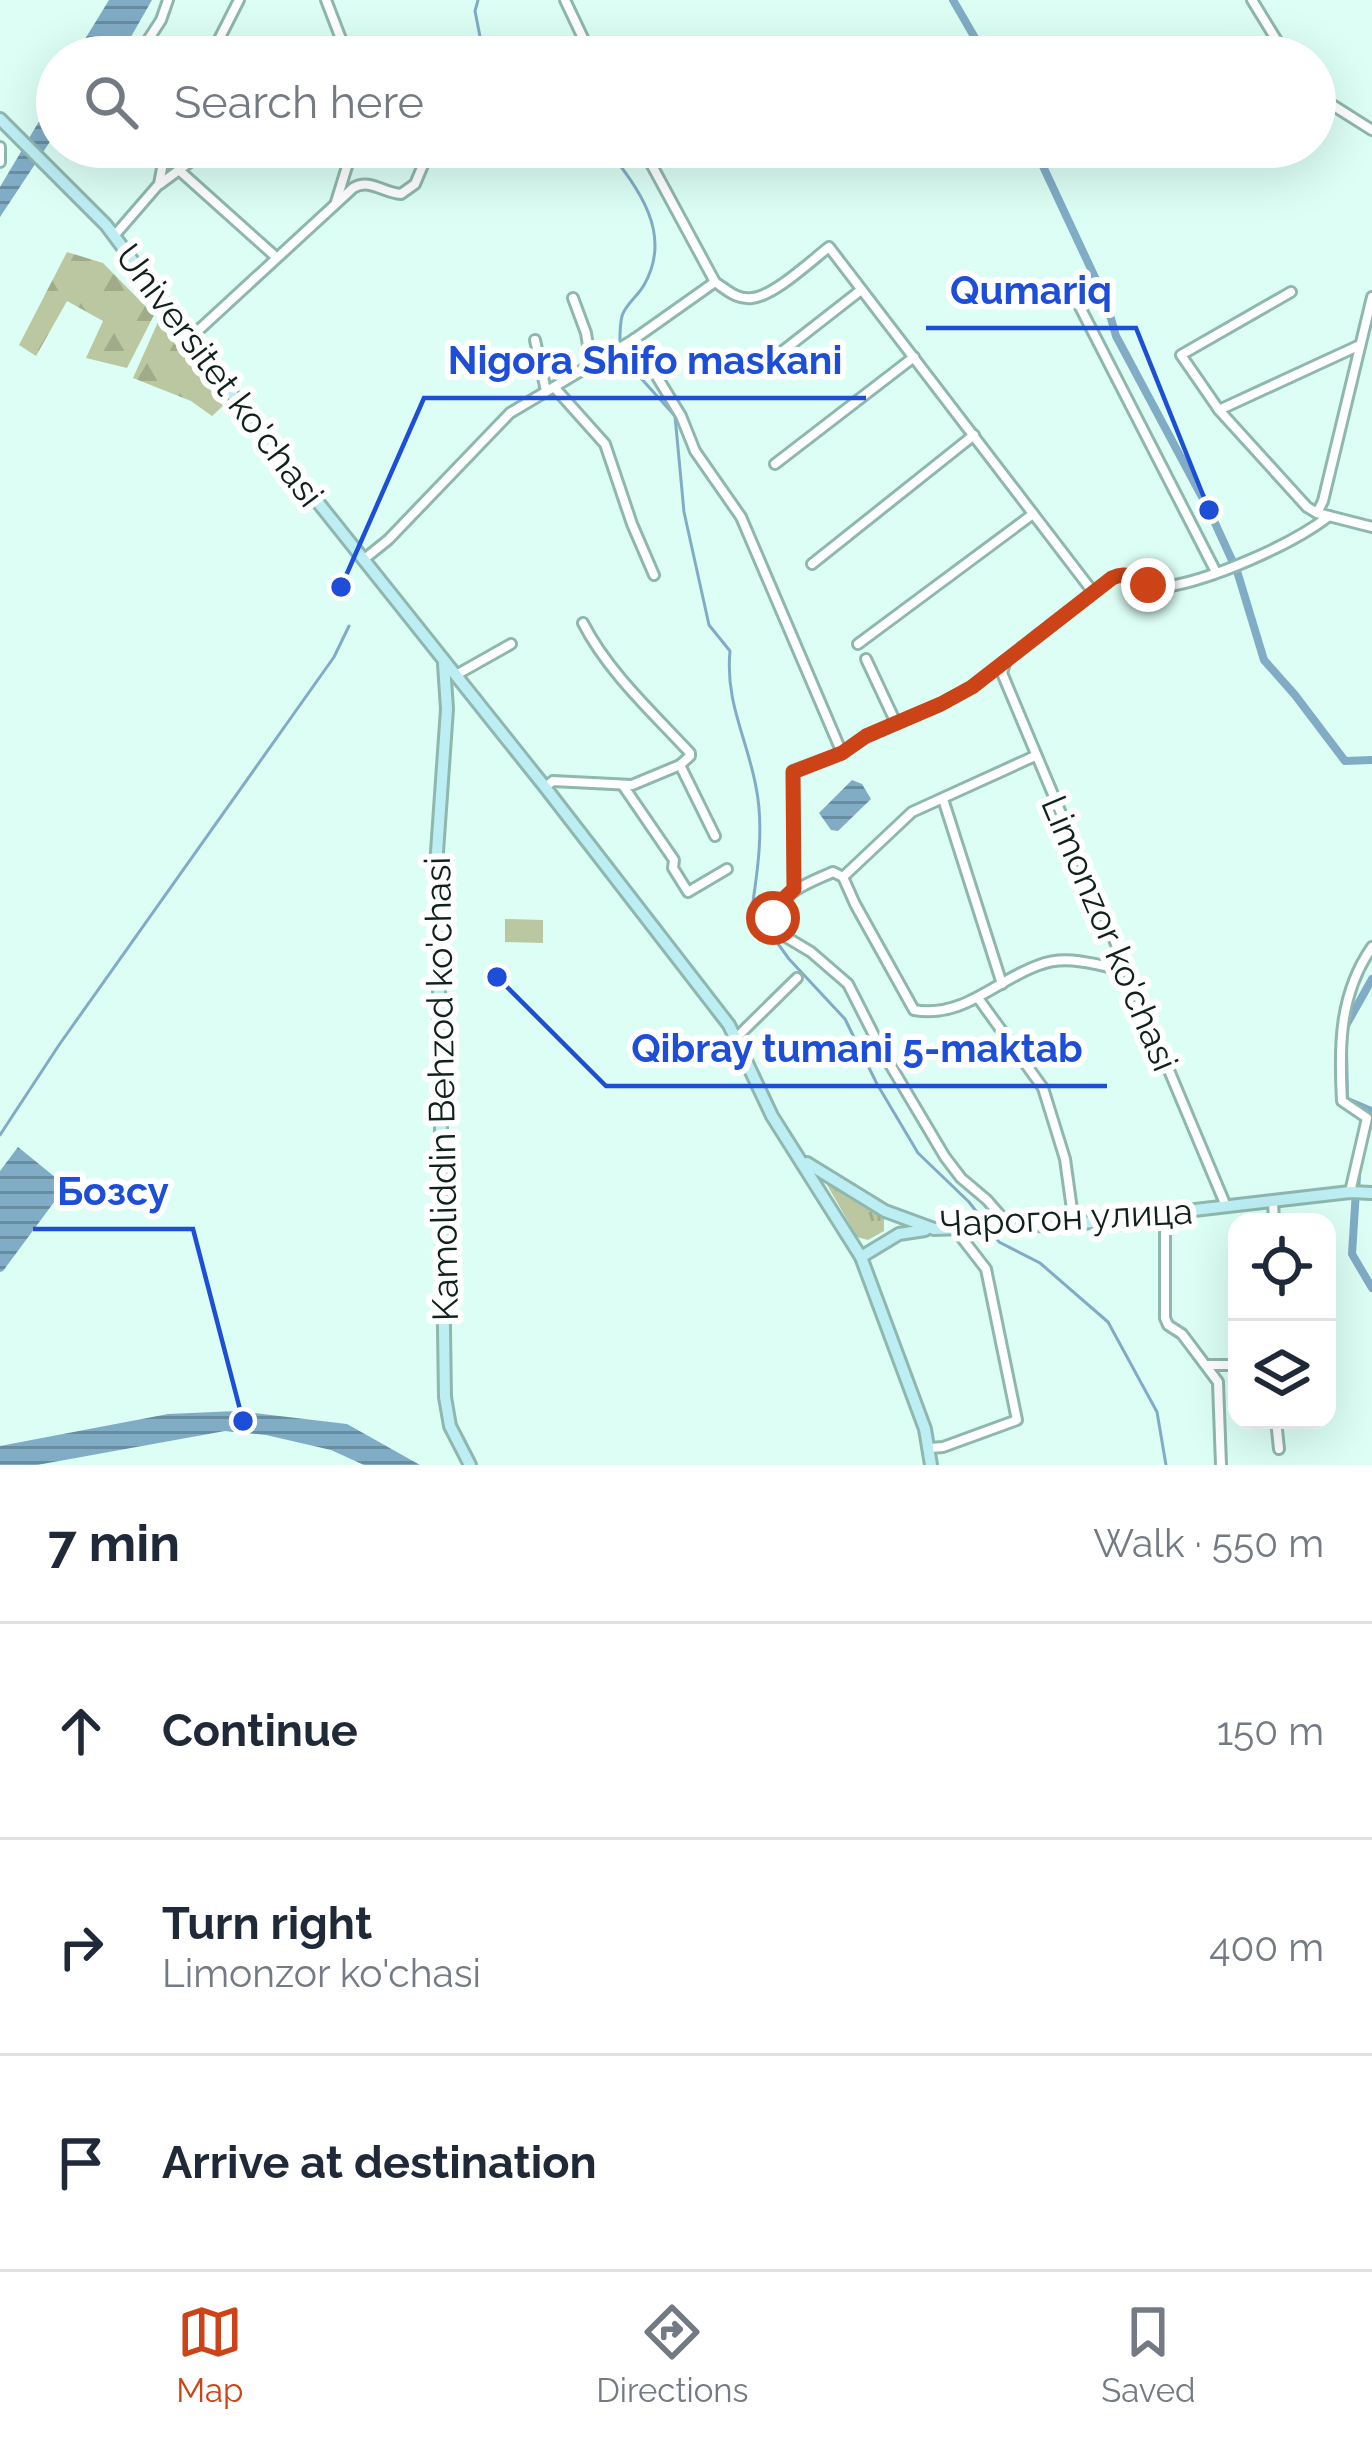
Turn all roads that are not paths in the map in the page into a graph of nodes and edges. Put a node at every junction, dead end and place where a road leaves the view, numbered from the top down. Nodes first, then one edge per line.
1 (168, 0) edge
2 (239, 0) edge
3 (326, 0) edge
4 (565, 0) edge
5 (1252, 0) edge
6 (151, 36) edge
7 (221, 36) edge
8 (340, 36) edge
9 (582, 36) edge
10 (1274, 36) edge
11 (1336, 107) edge
12 (0, 119) edge
13 (1372, 130) edge
14 (0, 147) edge
15 (36, 157) edge
16 (0, 162) edge
17 (47, 168) edge
18 (162, 168) edge
19 (183, 168) edge
20 (347, 168) edge
21 (422, 168) edge
22 (654, 168) edge
23 (180, 170) junction
24 (159, 184) junction
25 (336, 203) junction
26 (114, 236) junction
27 (276, 257) junction
28 (716, 282) junction
29 (861, 290) junction
30 (1291, 292) dead end
31 (1372, 297) edge
32 (573, 298) dead end
33 (1079, 304) dead end
34 (189, 339) junction
35 (535, 340) dead end
36 (633, 340) junction
37 (1361, 345) junction
38 (914, 357) junction
39 (592, 364) junction
40 (761, 368) dead end
41 (550, 389) junction
42 (1219, 410) junction
43 (974, 435) junction
44 (776, 464) dead end
45 (1317, 513) junction
46 (1033, 514) junction
47 (1329, 516) junction
48 (1372, 527) edge
49 (363, 560) junction
50 (812, 564) dead end
51 (1216, 572) junction
52 (654, 574) dead end
53 (1093, 592) junction
54 (583, 623) dead end
55 (511, 644) dead end
56 (858, 644) dead end
57 (866, 658) dead end
58 (1007, 658) junction
59 (444, 663) junction
60 (454, 676) junction
61 (467, 692) junction
62 (447, 709) junction
63 (896, 723) junction
64 (842, 753) junction
65 (1035, 756) junction
66 (680, 765) junction
67 (544, 787) junction
68 (624, 787) junction
69 (943, 799) junction
70 (716, 836) dead end
71 (727, 869) dead end
72 (844, 877) junction
73 (794, 889) junction
74 (1372, 947) edge
75 (1126, 970) junction
76 (797, 978) dead end
77 (1002, 984) junction
78 (978, 998) junction
79 (737, 1037) junction
80 (799, 1158) junction
81 (1350, 1192) junction
82 (1371, 1193) edge
83 (1273, 1201) junction
84 (1226, 1206) junction
85 (1274, 1213) edge
86 (1165, 1214) junction
87 (1075, 1224) junction
88 (1000, 1228) junction
89 (934, 1229) junction
90 (956, 1229) junction
91 (861, 1257) junction
92 (1228, 1364) edge
93 (1207, 1365) junction
94 (1277, 1429) edge
95 (930, 1448) junction
96 (1279, 1449) dead end
97 (470, 1465) edge
98 (931, 1465) edge
99 (1221, 1465) edge

1 - 6 street
2 - 7 street
3 - 8 street
4 - 9 street
5 - 10 street
11 - 13 street
12 - 15 main road, Universitet ko'chasi
14 - 16 street
17 - 26 main road, Universitet ko'chasi
18 - 24 street
19 - 23 street
20 - 25 street
21 - 25 street
22 - 28 street
23 - 24 street
23 - 27 street
24 - 26 street
25 - 27 street
26 - 34 main road, Universitet ko'chasi
27 - 34 street
28 - 29 street
28 - 36 street
29 - 38 street
29 - 40 street
30 - 42 street
31 - 37 street
32 - 39 street
33 - 51 street
34 - 49 main road, Universitet ko'chasi
35 - 41 street
36 - 39 street
36 - 64 street
37 - 42 street
37 - 45 street
38 - 43 street
38 - 44 street
39 - 41 street
41 - 49 street
41 - 52 street
42 - 45 street
43 - 46 street
43 - 50 street
45 - 47 street
46 - 53 street
46 - 56 street
47 - 48 street
47 - 51 street
49 - 59 main road, Universitet ko'chasi
51 - 53 street
53 - 58 street
54 - 66 street
55 - 60 street
57 - 63 street
58 - 63 street
58 - 65 street, Limonzor ko'chasi
59 - 60 main road, Universitet ko'chasi
59 - 62 main road, Kamoliddin Behzod ko'chasi
60 - 61 main road, Universitet ko'chasi
61 - 62 main road
61 - 67 main road, Universitet ko'chasi
62 - 97 main road, Kamoliddin Behzod ko'chasi
63 - 64 street
64 - 73 street
65 - 69 street
65 - 75 street, Limonzor ko'chasi
66 - 68 street
66 - 70 street
67 - 68 street
67 - 79 main road, Universitet ko'chasi
68 - 71 street
69 - 72 street
69 - 77 street
72 - 73 street
72 - 78 street
73 - 88 street
74 - 81 street
75 - 77 street
75 - 84 street, Limonzor ko'chasi
76 - 79 street
77 - 78 street
78 - 87 street
79 - 80 main road, Universitet ko'chasi
80 - 89 main road, Чарогон улица
80 - 91 main road, Universitet ko'chasi
81 - 82 main road, Чарогон улица
81 - 83 main road, Чарогон улица
83 - 84 main road, Чарогон улица
83 - 85 street
84 - 86 main road, Чарогон улица
86 - 87 main road, Чарогон улица
86 - 93 street
87 - 88 main road, Чарогон улица
88 - 90 main road, Чарогон улица
89 - 90 main road, Чарогон улица
89 - 91 main road
90 - 95 street
91 - 95 main road, Universitet ko'chasi
92 - 93 street
93 - 99 street
94 - 96 street
95 - 98 main road, Universitet ko'chasi

